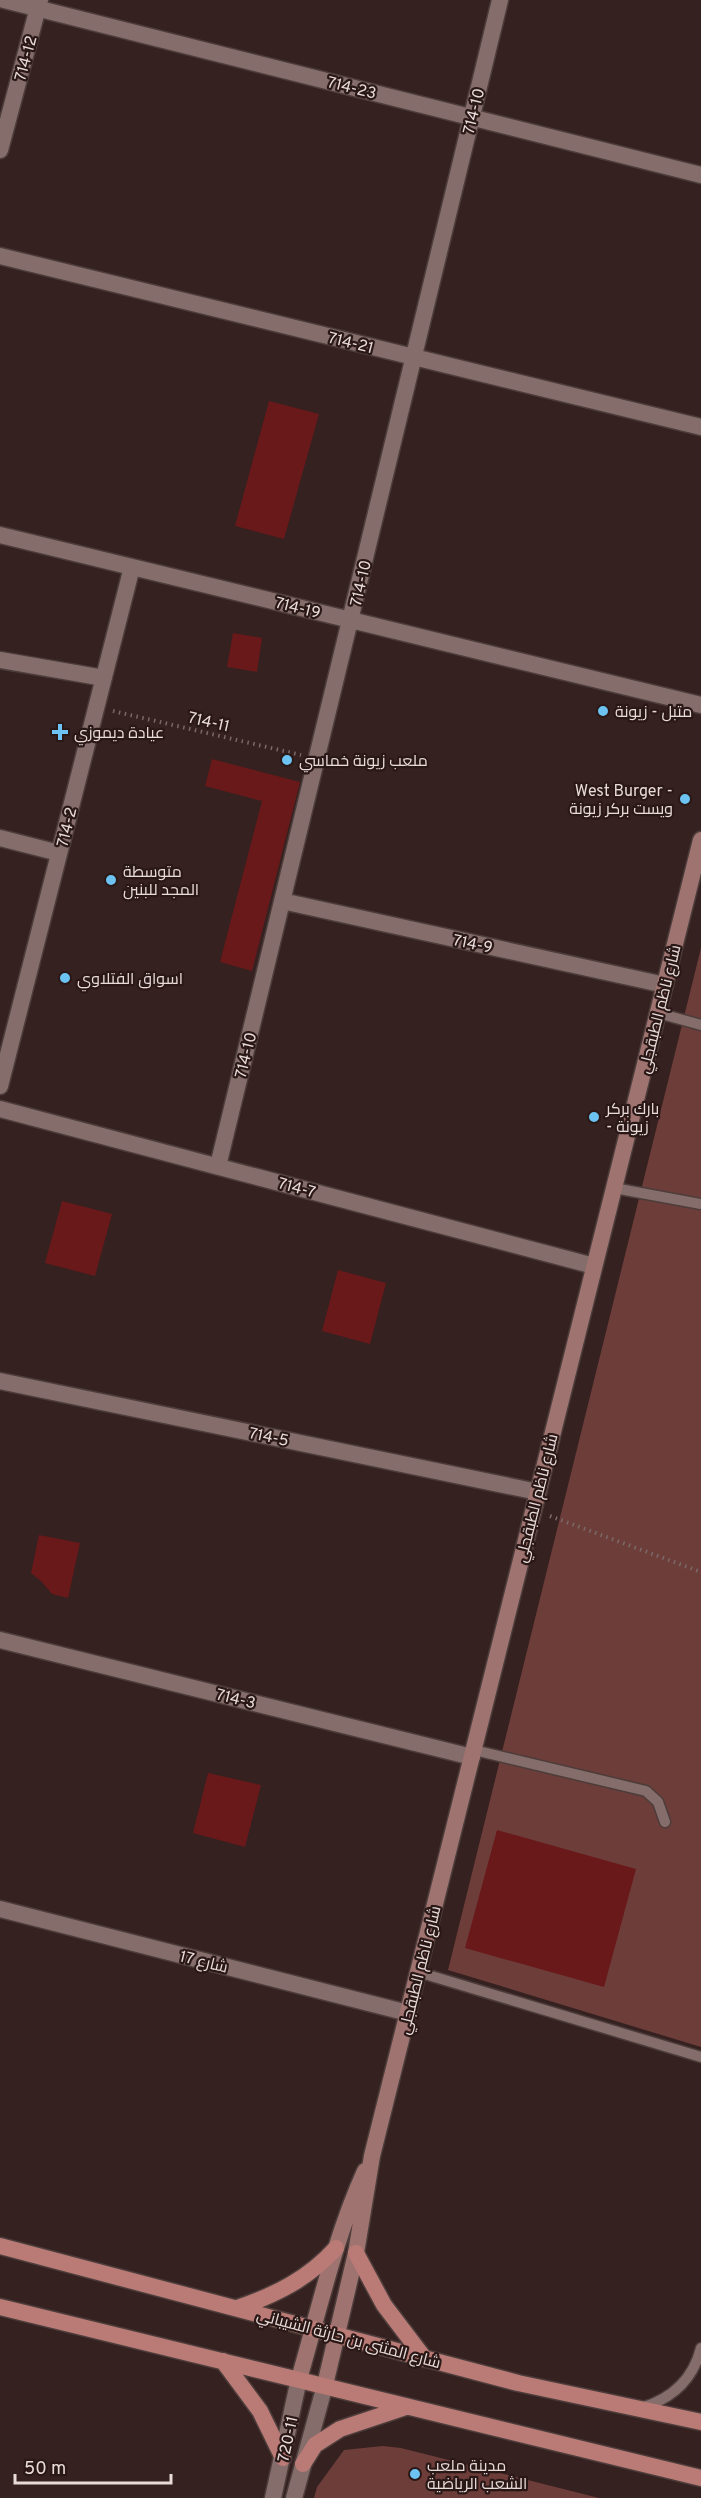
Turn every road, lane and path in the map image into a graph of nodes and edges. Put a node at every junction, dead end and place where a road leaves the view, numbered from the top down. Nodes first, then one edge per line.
1 (4, 0) edge
2 (500, 0) edge
3 (39, 4) edge
4 (472, 117) junction
5 (0, 150) edge
6 (701, 175) edge
7 (0, 256) edge
8 (414, 357) junction
9 (701, 427) edge
10 (0, 535) edge
11 (132, 567) junction
12 (351, 620) junction
13 (0, 660) edge
14 (104, 678) junction
15 (701, 705) edge
16 (96, 708) junction
17 (317, 759) junction
18 (0, 838) edge
19 (701, 840) edge
20 (59, 853) junction
21 (282, 901) junction
22 (664, 985) junction
23 (658, 1013) junction
24 (701, 1025) edge
25 (0, 1086) edge
26 (0, 1109) edge
27 (218, 1166) junction
28 (614, 1188) junction
29 (701, 1204) edge
30 (594, 1266) junction
31 (0, 1381) edge
32 (538, 1492) junction
33 (533, 1510) junction
34 (701, 1572) edge
35 (0, 1640) edge
36 (473, 1753) junction
37 (664, 1822) dead end
38 (0, 1909) edge
39 (418, 1972) junction
40 (408, 2013) junction
41 (701, 2057) edge
42 (372, 2156) junction
43 (0, 2246) edge
44 (336, 2248) junction
45 (356, 2253) junction
46 (0, 2307) edge
47 (237, 2308) junction
48 (314, 2328) junction
49 (337, 2335) junction
50 (701, 2348) edge
51 (425, 2359) junction
52 (223, 2361) junction
53 (299, 2379) junction
54 (325, 2385) junction
55 (408, 2406) junction
56 (638, 2409) junction
57 (701, 2422) edge
58 (283, 2458) junction
59 (303, 2464) junction
60 (700, 2478) edge
61 (273, 2498) edge
62 (294, 2498) edge

1 - 3 street, 714-23
2 - 4 street, 714-10
3 - 4 street, 714-23
3 - 5 street, 714-12
4 - 6 street, 714-23
4 - 8 street, 714-10
7 - 8 street, 714-21
8 - 9 street, 714-21
8 - 12 street, 714-10
10 - 11 street, 714-19
11 - 12 street, 714-19
11 - 14 street, 714-2
12 - 15 street, 714-19
12 - 17 street, 714-10
13 - 14 street
14 - 16 street, 714-2
16 - 17 path, 714-11
16 - 20 street, 714-2
17 - 21 street, 714-10
18 - 20 street
19 - 22 main road, شارع ناظم الطبقجلي
20 - 25 street, 714-2
21 - 22 street, 714-9
21 - 27 street, 714-10
22 - 23 main road, شارع ناظم الطبقجلي
23 - 24 lane
23 - 28 main road, شارع ناظم الطبقجلي
26 - 27 street, 714-7
27 - 30 street, 714-7
28 - 29 lane
28 - 30 main road, شارع ناظم الطبقجلي
30 - 32 main road, شارع ناظم الطبقجلي
31 - 32 street, 714-5
32 - 33 main road, شارع ناظم الطبقجلي
33 - 34 path
33 - 36 main road, شارع ناظم الطبقجلي
35 - 36 street, 714-3
36 - 37 lane
36 - 39 main road, شارع ناظم الطبقجلي
38 - 40 street, شارع 17
39 - 40 main road, شارع ناظم الطبقجلي
39 - 41 lane
40 - 42 main road, شارع ناظم الطبقجلي
42 - 44 main road, شارع ناظم الطبقجلي
42 - 45 main road, شارع ناظم الطبقجلي
43 - 47 main road, شارع المثنى بن حارثة الشيباني
44 - 47 main road
44 - 48 main road, شارع ناظم الطبقجلي
45 - 49 main road, شارع ناظم الطبقجلي
45 - 51 main road
46 - 52 main road
47 - 48 main road, شارع المثنى بن حارثة الشيباني
48 - 49 main road, شارع المثنى بن حارثة الشيباني
48 - 53 main road, شارع ناظم الطبقجلي
49 - 51 main road, شارع المثنى بن حارثة الشيباني
49 - 54 main road, شارع ناظم الطبقجلي
50 - 56 lane
51 - 56 main road, شارع المثنى بن حارثة الشيباني
52 - 53 main road
52 - 58 main road
53 - 54 main road
53 - 58 street, 720-11
54 - 55 main road
54 - 59 street, 720-11
55 - 59 main road
55 - 60 main road
56 - 57 main road, شارع المثنى بن حارثة الشيباني
58 - 61 street, 720-11
59 - 62 street, 720-11

